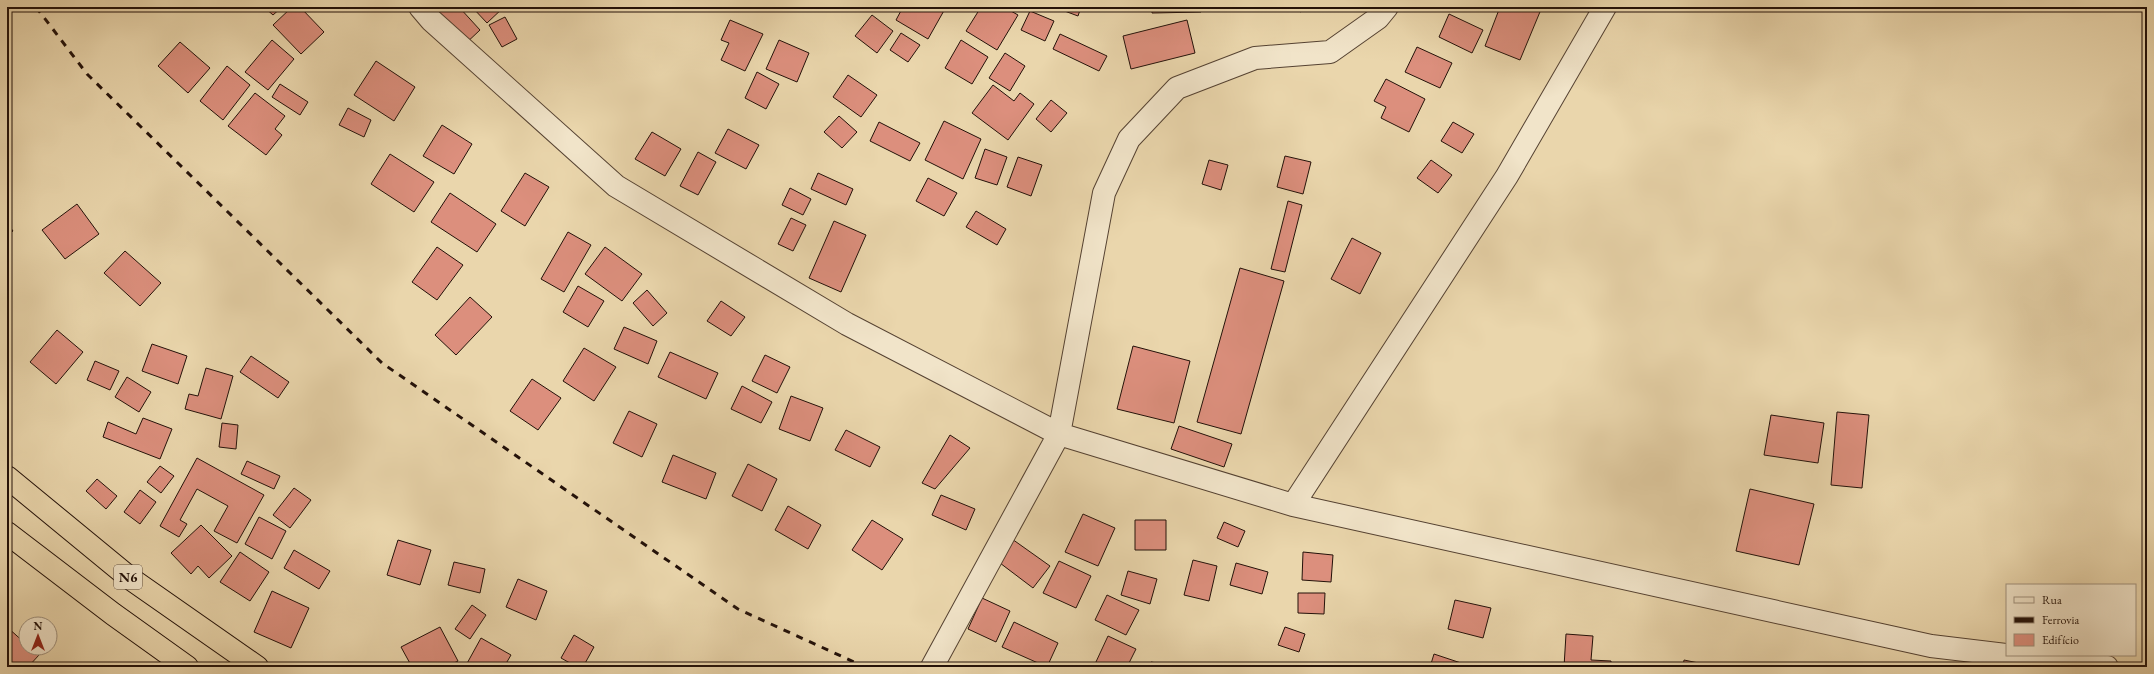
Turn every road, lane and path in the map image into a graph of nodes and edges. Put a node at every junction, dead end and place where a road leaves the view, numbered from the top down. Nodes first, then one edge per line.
1 (420, 7) edge
2 (1387, 7) edge
3 (1606, 7) edge
4 (1059, 434) junction
5 (7, 477) edge
6 (1293, 505) junction
7 (7, 533) edge
8 (2006, 655) edge
9 (2015, 656) edge
10 (187, 667) edge
11 (257, 667) edge
12 (932, 667) edge
13 (2107, 667) edge

1 - 4 street
2 - 4 street
3 - 6 street
4 - 6 street
4 - 12 street
5 - 11 highway, N6
6 - 8 street
7 - 10 highway, N6
9 - 13 street

